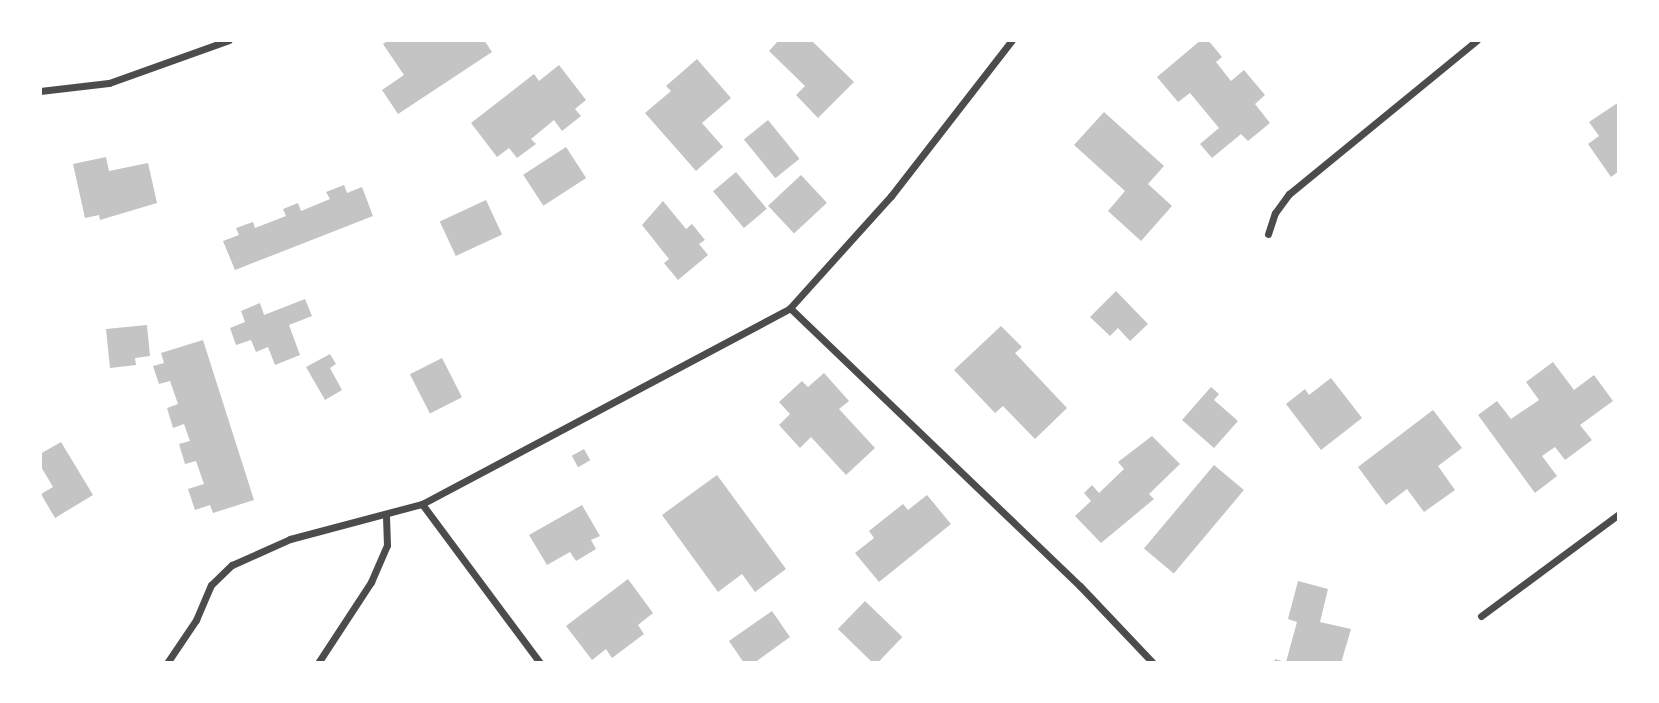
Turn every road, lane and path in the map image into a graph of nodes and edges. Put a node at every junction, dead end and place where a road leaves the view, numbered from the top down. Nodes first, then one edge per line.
1 (229, 40) edge
2 (1012, 40) edge
3 (1477, 40) edge
4 (40, 91) edge
5 (1268, 234) dead end
6 (790, 307) junction
7 (422, 504) junction
8 (1619, 514) edge
9 (386, 516) junction
10 (1481, 616) dead end
11 (167, 663) edge
12 (318, 663) edge
13 (540, 663) edge
14 (1153, 663) edge

1 - 4 street
2 - 6 street
3 - 5 street
6 - 7 street
6 - 14 street
7 - 9 street
7 - 13 street
8 - 10 street
9 - 11 street
9 - 12 street

